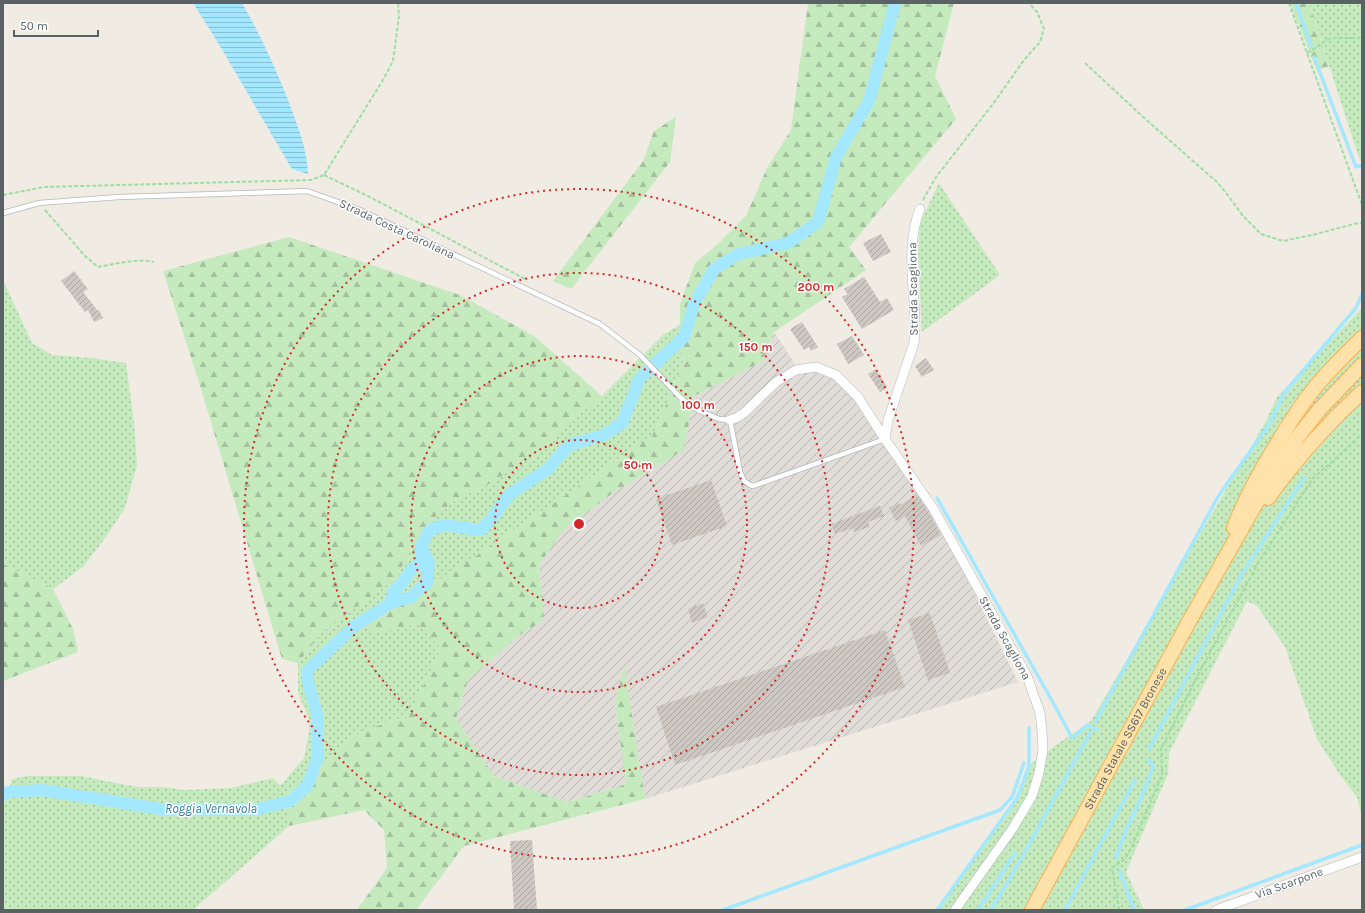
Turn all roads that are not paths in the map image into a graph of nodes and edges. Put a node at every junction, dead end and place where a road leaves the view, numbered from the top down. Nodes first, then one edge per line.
1 (920, 209) road end
2 (3, 213) edge
3 (1362, 338) edge
4 (1362, 365) edge
5 (1362, 392) edge
6 (730, 420) junction
7 (885, 438) junction
8 (1220, 568) junction
9 (1362, 856) edge
10 (955, 910) edge
11 (1032, 910) edge
12 (1216, 910) edge

1 - 7 street, Strada Scagliona
2 - 6 lane, Strada Costa Caroliana
3 - 8 main road
4 - 8 main road
5 - 8 main road
6 - 7 street, Strada Scagliona
6 - 7 lane
7 - 10 street, Strada Scagliona
8 - 11 main road, Strada Statale SS617 Bronese
9 - 12 street, Via Scarpone

